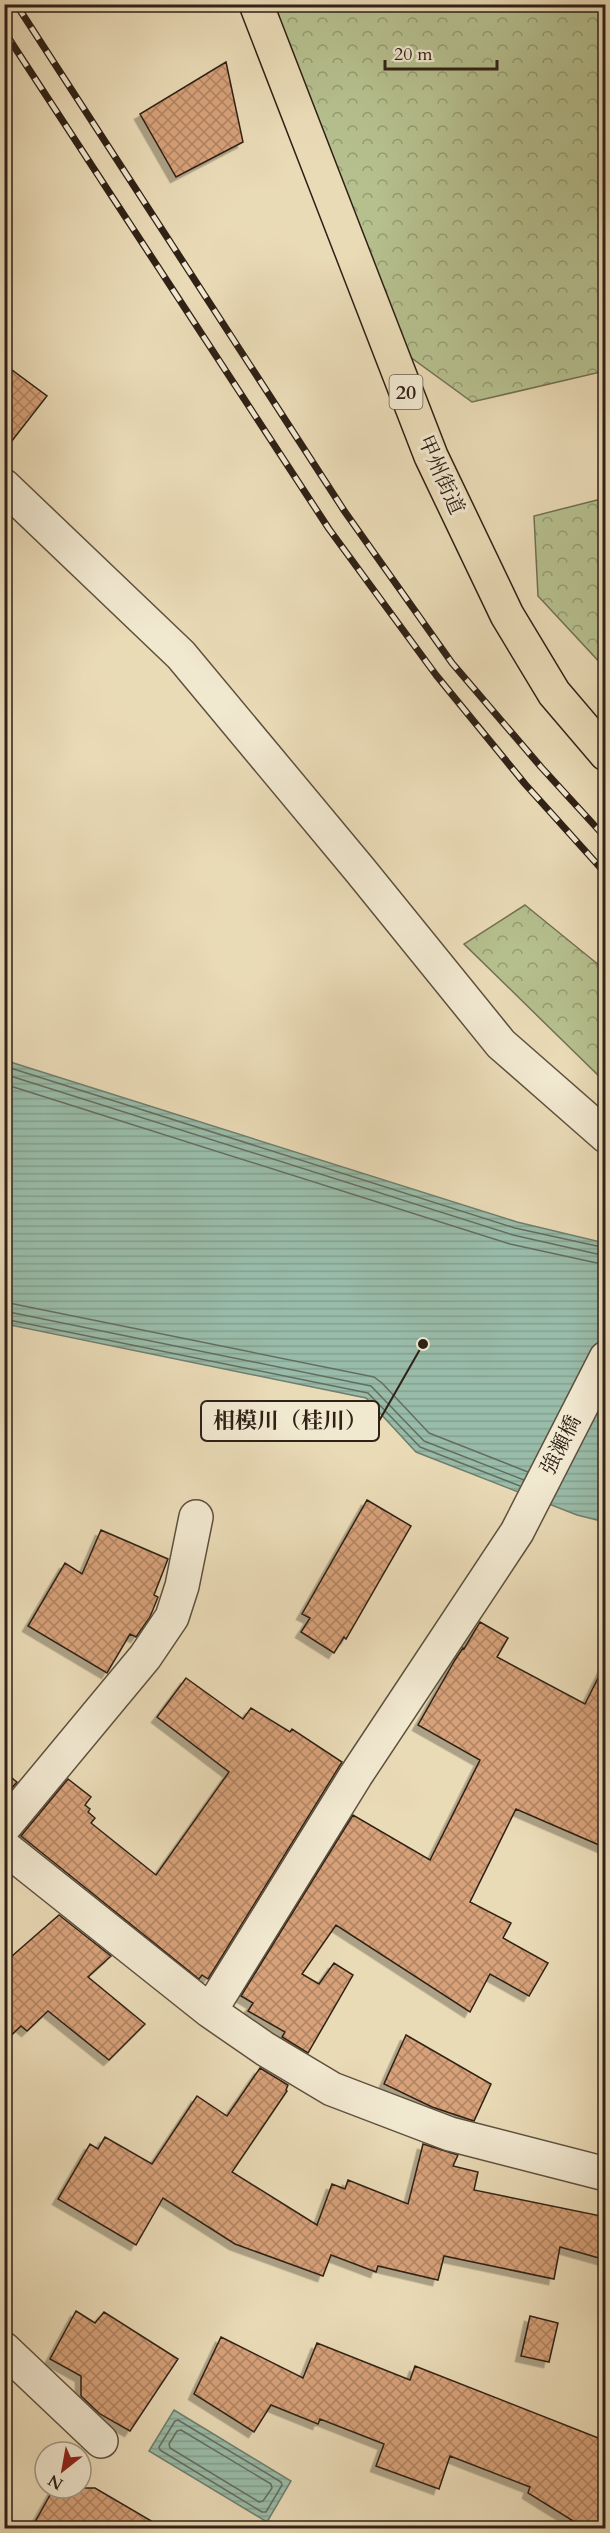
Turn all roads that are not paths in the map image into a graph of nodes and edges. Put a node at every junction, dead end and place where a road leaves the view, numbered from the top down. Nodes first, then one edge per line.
1 (256, 4) edge
2 (4, 486) edge
3 (606, 754) edge
4 (606, 1136) edge
5 (606, 1358) edge
6 (196, 1517) dead end
7 (4, 1827) edge
8 (4, 1847) edge
9 (210, 2011) junction
10 (606, 2174) edge
11 (4, 2349) edge
12 (101, 2441) dead end

1 - 3 highway, 甲州街道 / 20
2 - 4 street
5 - 9 street, 強瀬橋
6 - 7 street
8 - 9 street
9 - 10 street
11 - 12 street

